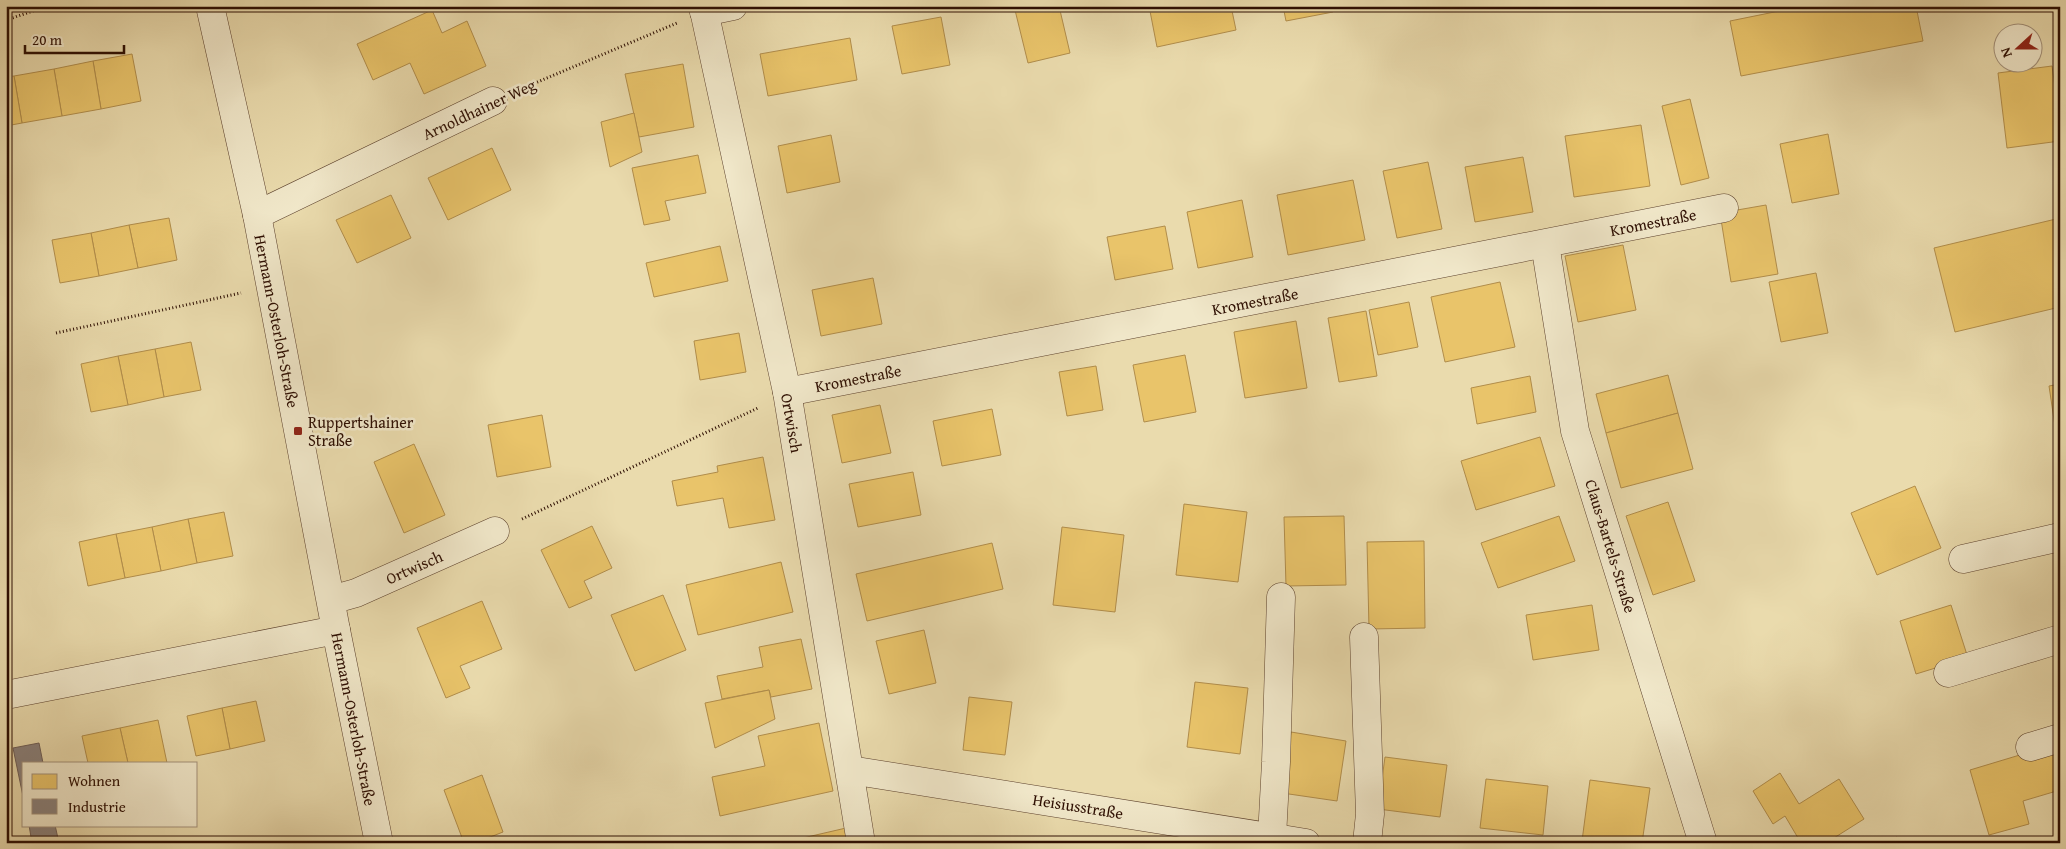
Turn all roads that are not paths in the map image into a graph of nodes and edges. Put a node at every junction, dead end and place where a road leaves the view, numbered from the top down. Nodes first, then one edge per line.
1 (210, 6) edge
2 (733, 6) edge
3 (704, 9) edge
4 (493, 101) road end
5 (1724, 208) dead end
6 (257, 215) junction
7 (1545, 244) junction
8 (787, 392) junction
9 (495, 531) road end
10 (2060, 537) edge
11 (1963, 559) dead end
12 (1281, 597) dead end
13 (331, 600) junction
14 (336, 630) junction
15 (1364, 637) dead end
16 (2060, 639) edge
17 (1948, 673) dead end
18 (6, 695) edge
19 (2060, 738) edge
20 (2030, 747) dead end
21 (850, 770) junction
22 (1272, 837) junction
23 (379, 843) edge
24 (861, 843) edge
25 (1306, 843) edge
26 (1367, 843) edge
27 (1703, 843) edge

1 - 6 street, Hermann-Osterloh-Straße
2 - 3 street
3 - 8 street, Ortwisch
4 - 6 street, Arnoldhainer Weg
5 - 7 street, Kromestraße
6 - 13 street, Hermann-Osterloh-Straße
7 - 8 street, Kromestraße
7 - 27 street, Claus-Bartels-Straße
8 - 21 street, Ortwisch
9 - 13 street, Ortwisch
10 - 11 street
12 - 22 street
13 - 14 street, Hermann-Osterloh-Straße
14 - 18 street
14 - 23 street, Hermann-Osterloh-Straße
15 - 26 street
16 - 17 street
19 - 20 street
21 - 22 street, Heisiusstraße
21 - 24 street, Ortwisch
22 - 25 street, Heisiusstraße

